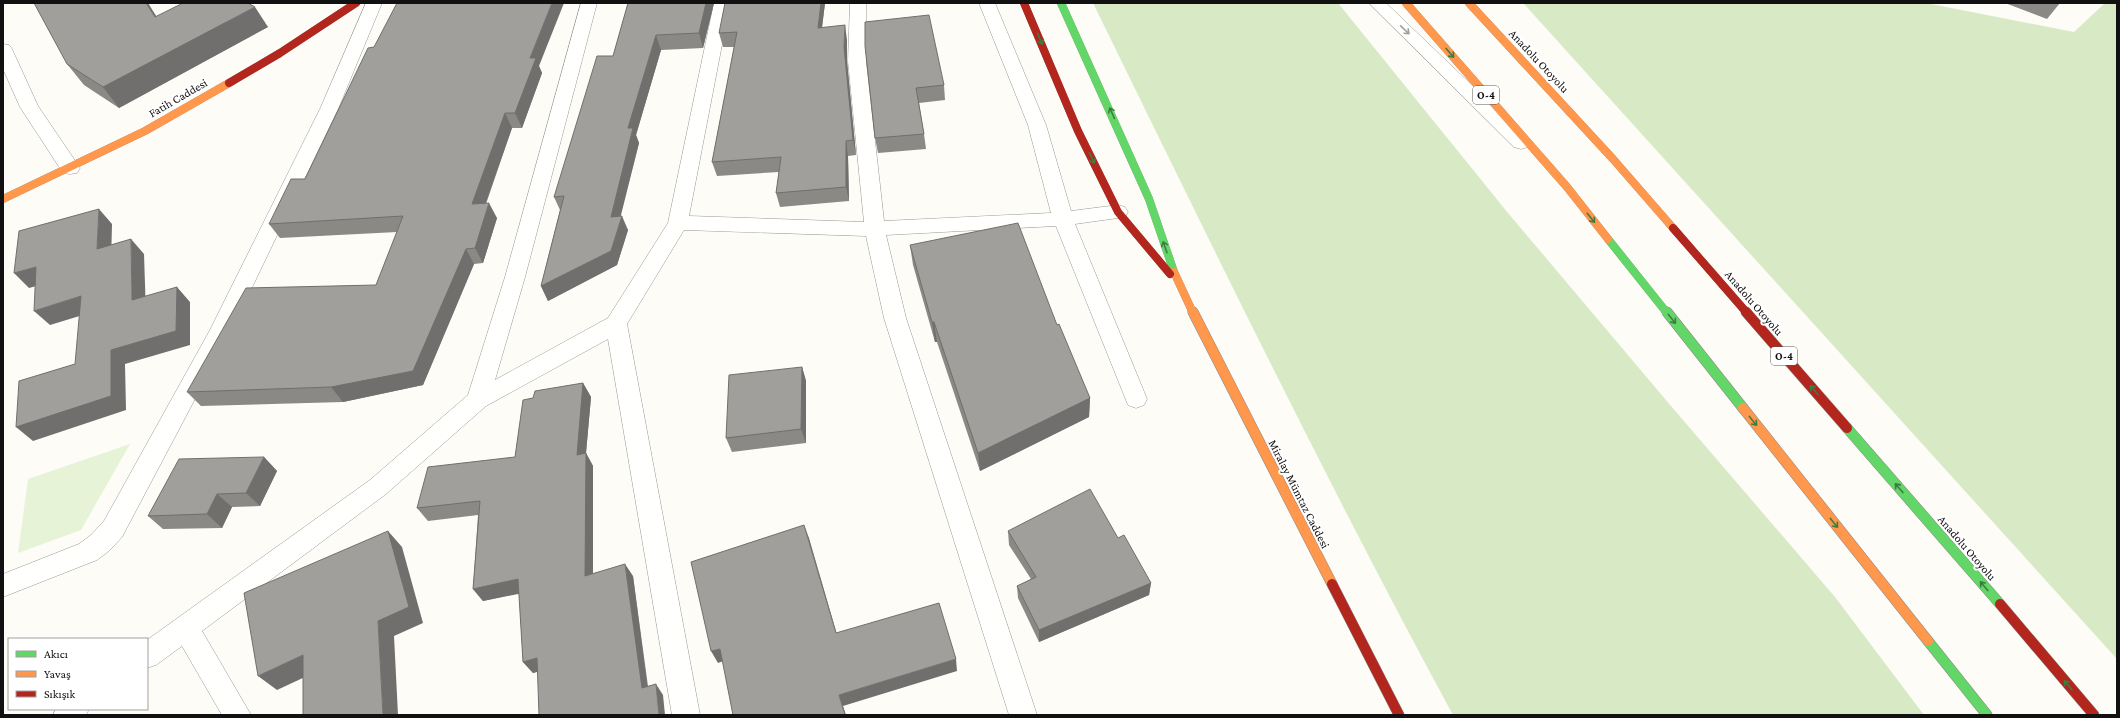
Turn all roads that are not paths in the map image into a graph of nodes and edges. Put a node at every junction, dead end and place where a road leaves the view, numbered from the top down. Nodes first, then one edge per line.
1 (356, 3) edge
2 (374, 3) edge
3 (589, 3) edge
4 (722, 3) edge
5 (858, 3) edge
6 (987, 3) edge
7 (1024, 3) edge
8 (1061, 3) edge
9 (1378, 3) edge
10 (1406, 3) edge
11 (1471, 4) edge
12 (3, 49) edge
13 (70, 168) junction
14 (1567, 187) junction
15 (3, 199) edge
16 (1118, 212) junction
17 (1063, 219) junction
18 (678, 222) junction
19 (875, 229) junction
20 (1178, 284) junction
21 (616, 324) junction
22 (1136, 399) dead end
23 (478, 400) junction
24 (3, 586) edge
25 (186, 627) junction
26 (148, 655) edge
27 (237, 715) edge
28 (686, 715) edge
29 (1023, 715) edge
30 (1398, 715) edge
31 (1987, 715) edge
32 (2094, 715) edge

1 - 13 main road, Fatih Caddesi
2 - 24 street
3 - 23 street
4 - 18 street
5 - 19 street
6 - 17 street
7 -> 16 main road
20 -> 8 main road
9 -> 14 street
10 -> 14 main road, O-4
32 -> 11 main road, Anadolu Otoyolu / O-4
12 - 13 street
13 - 15 main road, Fatih Caddesi
14 -> 31 main road, O-4
16 - 17 street
16 - 20 main road
17 - 19 street
17 - 22 street
18 - 19 street
18 - 21 street
19 - 29 street
20 - 30 main road, Miralay Mümtaz Caddesi
21 - 23 street
21 - 28 street
23 - 25 street
25 - 26 street
25 - 27 street

